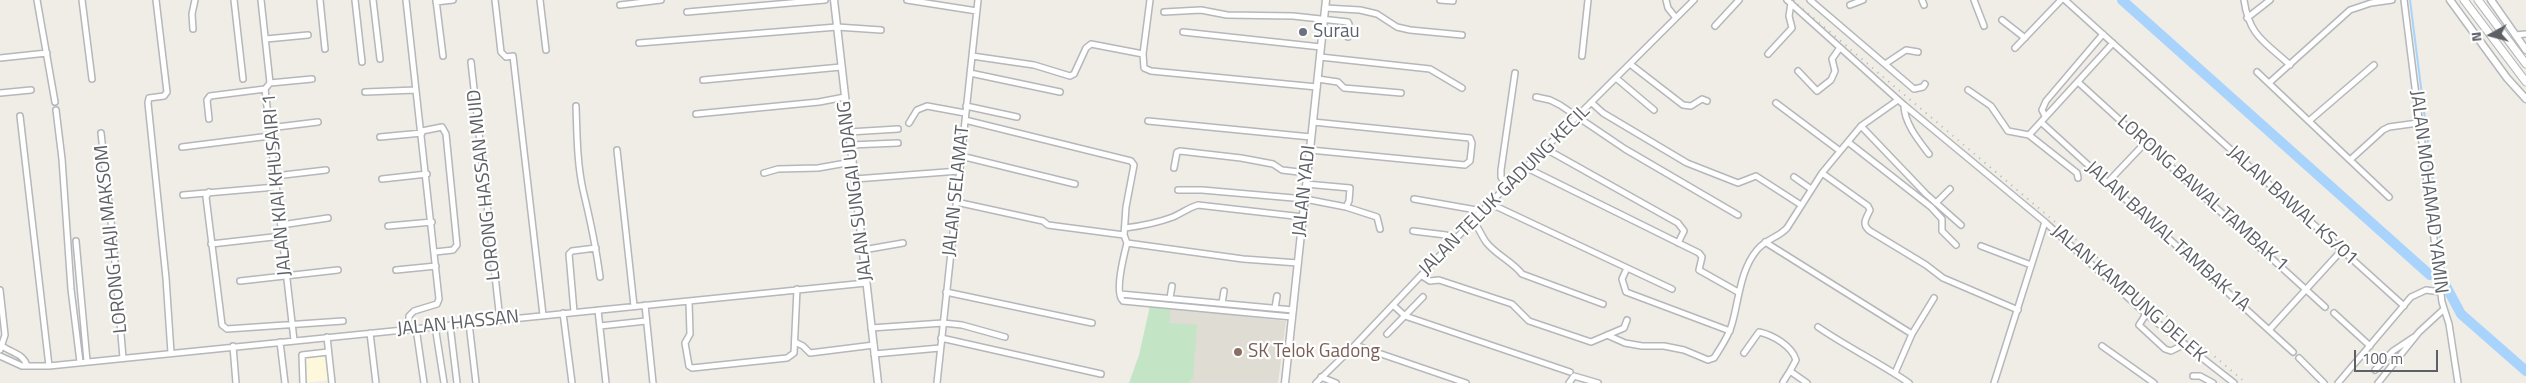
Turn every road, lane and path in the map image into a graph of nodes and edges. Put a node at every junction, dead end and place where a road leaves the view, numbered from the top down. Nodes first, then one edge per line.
1 (38, 0) edge
2 (82, 0) edge
3 (156, 0) edge
4 (195, 0) edge
5 (234, 0) edge
6 (261, 0) edge
7 (320, 0) edge
8 (355, 0) edge
9 (373, 0) edge
10 (406, 0) edge
11 (452, 0) edge
12 (495, 0) edge
13 (540, 0) edge
14 (661, 0) edge
15 (825, 0) edge
16 (834, 0) edge
17 (907, 0) edge
18 (978, 0) edge
19 (1150, 0) edge
20 (1326, 0) edge
21 (1440, 0) edge
22 (1588, 0) edge
23 (1666, 0) edge
24 (1694, 0) edge
25 (1739, 0) edge
26 (1810, 0) edge
27 (1863, 0) edge
28 (1974, 0) edge
29 (2061, 0) edge
30 (2065, 0) edge
31 (2244, 0) edge
32 (2270, 0) edge
33 (2392, 0) edge
34 (2404, 0) edge
35 (2450, 0) edge
36 (2464, 0) edge
37 (2478, 0) edge
38 (2491, 0) edge
39 (436, 1) edge
40 (1453, 2) dead end
41 (1789, 2) edge
42 (620, 5) dead end
43 (1850, 5) dead end
44 (1325, 8) junction
45 (977, 11) junction
46 (688, 12) dead end
47 (1164, 12) dead end
48 (1676, 18) junction
49 (2247, 18) junction
50 (1324, 20) junction
51 (2002, 20) dead end
52 (1715, 26) dead end
53 (1984, 26) dead end
54 (837, 27) junction
55 (193, 29) dead end
56 (881, 30) dead end
57 (1183, 32) dead end
58 (2103, 34) junction
59 (2526, 34) edge
60 (308, 35) dead end
61 (1462, 35) dead end
62 (2515, 35) junction
63 (1348, 37) dead end
64 (2025, 38) junction
65 (266, 39) junction
66 (640, 43) dead end
67 (2113, 43) junction
68 (1321, 47) junction
69 (1840, 48) junction
70 (2015, 48) dead end
71 (325, 50) dead end
72 (546, 50) dead end
73 (2526, 50) edge
74 (1918, 52) dead end
75 (47, 53) junction
76 (1143, 54) junction
77 (1768, 54) dead end
78 (443, 56) dead end
79 (972, 56) junction
80 (1582, 56) dead end
81 (1320, 57) junction
82 (0, 58) edge
83 (380, 59) dead end
84 (362, 62) dead end
85 (471, 62) dead end
86 (1630, 64) junction
87 (1885, 64) junction
88 (2290, 64) junction
89 (2526, 64) edge
90 (2374, 65) dead end
91 (841, 68) junction
92 (1798, 71) dead end
93 (2257, 72) dead end
94 (1515, 73) dead end
95 (970, 74) junction
96 (1616, 78) junction
97 (92, 79) dead end
98 (243, 79) dead end
99 (312, 79) dead end
100 (1318, 79) junction
101 (702, 80) dead end
102 (2078, 82) junction
103 (2526, 82) edge
104 (270, 83) junction
105 (2269, 83) junction
106 (1925, 84) dead end
107 (1317, 86) junction
108 (1462, 88) dead end
109 (265, 89) junction
110 (31, 90) dead end
111 (1968, 90) dead end
112 (365, 92) dead end
113 (416, 92) junction
114 (1060, 92) dead end
115 (0, 93) edge
116 (1401, 93) dead end
117 (845, 97) junction
118 (1536, 97) dead end
119 (2526, 99) edge
120 (1898, 100) junction
121 (1707, 101) dead end
122 (54, 102) dead end
123 (1776, 102) dead end
124 (1592, 103) junction
125 (1904, 105) junction
126 (576, 106) dead end
127 (966, 106) junction
128 (56, 110) dead end
129 (1654, 110) dead end
130 (966, 113) junction
131 (696, 114) dead end
132 (20, 116) dead end
133 (2045, 116) junction
134 (1017, 117) dead end
135 (1578, 117) junction
136 (209, 119) dead end
137 (965, 120) junction
138 (1148, 121) dead end
139 (2309, 121) junction
140 (318, 122) dead end
141 (1313, 122) junction
142 (909, 123) dead end
143 (2042, 123) junction
144 (2418, 123) junction
145 (1861, 126) junction
146 (269, 128) junction
147 (898, 129) dead end
148 (422, 132) junction
149 (849, 132) junction
150 (100, 133) dead end
151 (2029, 135) junction
152 (270, 136) junction
153 (380, 137) dead end
154 (1311, 137) junction
155 (1848, 142) junction
156 (898, 143) dead end
157 (2145, 143) junction
158 (850, 145) junction
159 (182, 147) dead end
160 (1546, 149) junction
161 (617, 150) dead end
162 (1310, 150) junction
163 (1840, 152) junction
164 (1929, 154) dead end
165 (961, 156) junction
166 (2350, 160) junction
167 (852, 162) junction
168 (1174, 168) dead end
169 (1527, 168) junction
170 (326, 170) dead end
171 (959, 171) junction
172 (764, 173) dead end
173 (1307, 173) junction
174 (1822, 173) junction
175 (426, 174) junction
176 (275, 176) junction
177 (1794, 177) dead end
178 (382, 178) dead end
179 (2078, 178) dead end
180 (855, 179) junction
181 (2108, 182) junction
182 (1075, 184) dead end
183 (1306, 184) junction
184 (276, 187) junction
185 (1507, 188) junction
186 (1950, 188) dead end
187 (1811, 189) junction
188 (1178, 190) dead end
189 (209, 192) junction
190 (183, 194) dead end
191 (2389, 197) dead end
192 (1305, 199) junction
193 (1414, 199) dead end
194 (956, 202) junction
195 (1936, 203) junction
196 (1490, 204) junction
197 (1800, 205) junction
198 (1346, 207) junction
199 (1482, 211) junction
200 (1738, 215) dead end
201 (1303, 217) junction
202 (328, 218) dead end
203 (1473, 221) junction
204 (432, 222) junction
205 (2045, 222) junction
206 (281, 225) junction
207 (1961, 225) dead end
208 (388, 226) dead end
209 (1124, 228) junction
210 (1380, 229) dead end
211 (1413, 230) dead end
212 (1124, 235) junction
213 (282, 236) junction
214 (1456, 239) junction
215 (76, 241) dead end
216 (1765, 242) junction
217 (903, 243) dead end
218 (1127, 243) junction
219 (1678, 243) junction
220 (211, 244) junction
221 (1956, 245) dead end
222 (1981, 246) dead end
223 (596, 248) junction
224 (863, 250) junction
225 (2341, 250) junction
226 (435, 252) junction
227 (1298, 263) junction
228 (2031, 265) junction
229 (436, 266) junction
230 (1627, 268) junction
231 (338, 270) dead end
232 (396, 270) dead end
233 (287, 276) junction
234 (1422, 276) junction
235 (600, 277) dead end
236 (240, 281) dead end
237 (866, 283) junction
238 (1172, 286) dead end
239 (797, 289) junction
240 (1672, 289) dead end
241 (2306, 289) junction
242 (0, 290) edge
243 (1224, 291) dead end
244 (946, 292) junction
245 (1738, 292) junction
246 (2441, 292) junction
247 (1120, 296) junction
248 (1276, 296) dead end
249 (1170, 298) junction
250 (1423, 298) dead end
251 (1934, 298) dead end
252 (689, 302) junction
253 (1222, 303) junction
254 (634, 304) junction
255 (1603, 304) dead end
256 (645, 305) junction
257 (1393, 305) junction
258 (2404, 306) junction
259 (2325, 307) dead end
260 (1275, 308) junction
261 (2444, 309) junction
262 (574, 310) junction
263 (2018, 310) junction
264 (563, 313) junction
265 (598, 313) junction
266 (2334, 313) dead end
267 (500, 314) junction
268 (1292, 314) junction
269 (2146, 314) junction
270 (542, 315) junction
271 (1405, 316) junction
272 (1627, 320) dead end
273 (343, 321) dead end
274 (646, 321) junction
275 (469, 323) junction
276 (943, 323) junction
277 (1092, 323) dead end
278 (292, 324) junction
279 (600, 324) junction
280 (450, 325) junction
281 (436, 326) junction
282 (1818, 327) dead end
283 (416, 328) junction
284 (871, 328) junction
285 (408, 329) junction
286 (2269, 330) junction
287 (1730, 332) junction
288 (370, 333) junction
289 (1387, 334) dead end
290 (1912, 334) junction
291 (1607, 335) junction
292 (2417, 335) junction
293 (1005, 336) dead end
294 (327, 337) junction
295 (941, 338) junction
296 (294, 340) junction
297 (280, 342) junction
298 (795, 342) junction
299 (2184, 344) junction
300 (874, 345) junction
301 (1355, 345) junction
302 (233, 346) junction
303 (2102, 346) dead end
304 (2370, 346) junction
305 (1, 348) edge
306 (940, 348) junction
307 (171, 350) junction
308 (328, 352) junction
309 (2292, 352) dead end
310 (1744, 353) dead end
311 (874, 354) junction
312 (123, 355) junction
313 (0, 356) edge
314 (2298, 358) dead end
315 (80, 360) junction
316 (87, 362) junction
317 (27, 366) junction
318 (49, 366) junction
319 (2375, 370) dead end
320 (1790, 371) junction
321 (1570, 372) dead end
322 (1895, 373) junction
323 (1101, 374) dead end
324 (2193, 376) dead end
325 (1321, 378) junction
326 (1783, 382) dead end
327 (236, 383) edge
328 (285, 383) edge
329 (303, 383) edge
330 (332, 383) edge
331 (376, 383) edge
332 (424, 383) edge
333 (444, 383) edge
334 (457, 383) edge
335 (476, 383) edge
336 (572, 383) edge
337 (606, 383) edge
338 (653, 383) edge
339 (878, 383) edge
340 (937, 383) edge
341 (1285, 383) edge
342 (1316, 383) edge
343 (1336, 383) edge
344 (1466, 383) edge
345 (1569, 383) edge
346 (1598, 383) edge
347 (1807, 383) edge
348 (1909, 383) edge
349 (1994, 383) edge
350 (2154, 383) edge
351 (2213, 383) edge
352 (2234, 383) edge
353 (2324, 383) edge
354 (2338, 383) edge
355 (2378, 383) edge
356 (2458, 383) edge

1 - 75 street
2 - 97 street
3 - 307 street
4 - 55 street
5 - 98 street
6 - 65 street, JALAN KIAI KHUSAIRI 1
7 - 71 street
8 - 84 street
9 - 83 street
10 - 113 street
11 - 39 street
12 - 270 street
13 - 72 street
14 - 42 street
15 - 46 street
16 - 54 street, JALAN SUNGAI UDANG
17 - 45 street
18 - 45 street, JALAN SELAMAT
19 - 76 street
20 - 44 street, JALAN YADI
21 - 40 street
22 - 80 street
23 - 48 street
24 - 48 street, JALAN TELUK GADUNG KECIL
25 - 52 street
26 - 87 street
27 - 43 street
28 - 53 street
29 - 64 street
30 - 58 street, JALAN BAWAL KS/01
31 - 49 street
32 - 49 street
33 - 88 street
34 - 144 street, JALAN MOHAMAD YAMIN
35 - 119 street
36 - 103 main road
37 - 89 main road
38 - 62 street
39 - 78 street
41 - 69 street
41 - 77 street
44 - 50 street, JALAN YADI
44 - 61 street
45 - 79 street, JALAN SELAMAT
47 - 50 street
48 - 86 street, JALAN TELUK GADUNG KECIL
49 - 88 street
50 - 63 street
50 - 68 street, JALAN YADI
51 - 64 street
54 - 56 street
54 - 66 street
54 - 91 street, JALAN SUNGAI UDANG
57 - 68 street
58 - 67 street, JALAN BAWAL KS/01
58 - 133 street
59 - 62 street
60 - 65 street
62 - 73 street
64 - 70 street
65 - 104 street, JALAN KIAI KHUSAIRI 1
67 - 102 street
67 - 225 street, JALAN BAWAL KS/01
68 - 81 street, JALAN YADI
69 - 92 street
69 - 120 street
74 - 87 street
75 - 82 street
75 - 122 street
76 - 79 street
76 - 107 street
79 - 95 street, JALAN SELAMAT
81 - 100 street, JALAN YADI
81 - 108 street
85 - 267 street, LORONG HASSAN MUID
86 - 96 street, JALAN TELUK GADUNG KECIL
86 - 121 street
87 - 106 street
88 - 105 street
90 - 139 street
91 - 101 street
91 - 117 street, JALAN SUNGAI UDANG
93 - 105 street
94 - 185 street
95 - 114 street
95 - 127 street, JALAN SELAMAT
96 - 124 street, JALAN TELUK GADUNG KECIL
96 - 129 street
99 - 104 street
100 - 107 street, JALAN YADI
100 - 116 street
102 - 133 street
102 - 157 street, LORONG BAWAL TAMBAK 1
104 - 109 street, JALAN KIAI KHUSAIRI 1
105 - 139 street
107 - 141 street, JALAN YADI
109 - 136 street
109 - 146 street, JALAN KIAI KHUSAIRI 1
110 - 115 street
111 - 151 street
112 - 113 street
113 - 148 street
117 - 131 street
117 - 149 street, JALAN SUNGAI UDANG
118 - 135 street
120 - 125 street, JALAN KAMPUNG DELEK
120 - 145 street
123 - 163 street
124 - 135 street, JALAN TELUK GADUNG KECIL
124 - 197 street
125 - 164 street
125 - 205 street, JALAN KAMPUNG DELEK
126 - 223 street
127 - 130 street, JALAN SELAMAT
127 - 134 street
128 - 315 street
130 - 137 street, JALAN SELAMAT
130 - 142 street
132 - 318 street
133 - 143 street
135 - 160 street, JALAN TELUK GADUNG KECIL
135 - 200 street
137 - 165 street, JALAN SELAMAT
137 - 209 street
138 - 154 street
139 - 166 street
140 - 146 street
141 - 154 street, JALAN YADI
141 - 162 street
143 - 151 street
143 - 181 street, JALAN BAWAL TAMBAK 1A
144 - 166 street
144 - 246 street, JALAN MOHAMAD YAMIN
145 - 155 street
145 - 195 street
146 - 152 street, JALAN KIAI KHUSAIRI 1
147 - 149 street
148 - 153 street
148 - 175 street
148 - 226 street
149 - 158 street, JALAN SUNGAI UDANG
150 - 312 street, LORONG HAJI MAKSOM
151 - 179 street
152 - 159 street
152 - 176 street, JALAN KIAI KHUSAIRI 1
154 - 162 street, JALAN YADI
155 - 163 street
155 - 221 street
156 - 158 street
157 - 181 street
157 - 241 street, LORONG BAWAL TAMBAK 1
158 - 167 street, JALAN SUNGAI UDANG
160 - 169 street, JALAN TELUK GADUNG KECIL
160 - 219 street
161 - 254 street
162 - 173 street, JALAN YADI
163 - 174 street
165 - 171 street, JALAN SELAMAT
165 - 182 street
166 - 191 street
167 - 172 street
167 - 180 street, JALAN SUNGAI UDANG
168 - 173 street
169 - 185 street, JALAN TELUK GADUNG KECIL
169 - 219 street
170 - 176 street
171 - 180 street
171 - 194 street, JALAN SELAMAT
173 - 183 street, JALAN YADI
174 - 187 street
174 - 263 street
175 - 178 street
175 - 204 street
176 - 184 street, JALAN KIAI KHUSAIRI 1
177 - 187 street
180 - 224 street, JALAN SUNGAI UDANG
181 - 286 street, JALAN BAWAL TAMBAK 1A
183 - 192 street, JALAN YADI
183 - 198 street
184 - 189 street
184 - 206 street, JALAN KIAI KHUSAIRI 1
185 - 196 street, JALAN TELUK GADUNG KECIL
186 - 195 street
187 - 197 street
188 - 192 street
189 - 190 street
189 - 220 street
192 - 198 street
192 - 201 street, JALAN YADI
193 - 199 street
194 - 212 street
194 - 244 street, JALAN SELAMAT
195 - 207 street
196 - 199 street, JALAN TELUK GADUNG KECIL
196 - 230 street
197 - 216 street
198 - 210 street
199 - 203 street, JALAN TELUK GADUNG KECIL
201 - 209 street
201 - 227 street, JALAN YADI
202 - 206 street
203 - 214 street, JALAN TELUK GADUNG KECIL
203 - 255 street
204 - 208 street
204 - 226 street
205 - 228 street
205 - 269 street, JALAN KAMPUNG DELEK
206 - 213 street, JALAN KIAI KHUSAIRI 1
209 - 212 street
211 - 214 street
212 - 218 street
213 - 220 street
213 - 233 street, JALAN KIAI KHUSAIRI 1
214 - 234 street, JALAN TELUK GADUNG KECIL
215 - 316 street
216 - 245 street
216 - 290 street
217 - 224 street
218 - 227 street
218 - 247 street
219 - 245 street
220 - 278 street
222 - 228 street
223 - 235 street
223 - 262 street
224 - 237 street, JALAN SUNGAI UDANG
225 - 241 street
225 - 258 street, JALAN BAWAL KS/01
226 - 229 street
227 - 268 street, JALAN YADI
228 - 263 street
229 - 232 street
229 - 285 street
230 - 240 street
230 - 287 street
231 - 233 street
233 - 236 street
233 - 278 street, JALAN KIAI KHUSAIRI 1
234 - 257 street, JALAN TELUK GADUNG KECIL
234 - 291 street
237 - 239 street, JALAN HASSAN
237 - 284 street, JALAN SUNGAI UDANG
238 - 249 street
239 - 252 street, JALAN HASSAN
239 - 298 street
241 - 259 street, LORONG BAWAL TAMBAK 1
241 - 286 street
242 - 305 street
243 - 253 street
244 - 276 street, JALAN SELAMAT
244 - 277 street
245 - 287 street
246 - 258 street
246 - 261 street, JALAN MOHAMAD YAMIN
247 - 249 street
247 - 268 street
248 - 260 street
249 - 253 street
250 - 271 street
251 - 290 street
252 - 256 street, JALAN HASSAN
252 - 298 street
253 - 260 street
254 - 256 street, JALAN HASSAN
254 - 265 street, JALAN HASSAN
256 - 274 street
257 - 271 street
257 - 301 street, JALAN TELUK GADUNG KECIL
258 - 304 street
260 - 268 street
261 - 292 street
261 - 356 street, JALAN MOHAMAD YAMIN
262 - 264 street, JALAN HASSAN
262 - 265 street, JALAN HASSAN
263 - 349 street
264 - 270 street, JALAN HASSAN
264 - 336 street
265 - 279 street
266 - 304 street
267 - 270 street, JALAN HASSAN
267 - 275 street, JALAN HASSAN
268 - 341 street, JALAN YADI
269 - 299 street, JALAN KAMPUNG DELEK
269 - 299 street
271 - 289 street
271 - 321 street
272 - 291 street
273 - 278 street
274 - 279 street
274 - 338 street
275 - 280 street, JALAN HASSAN
275 - 335 street
276 - 284 street
276 - 293 street
276 - 295 street, JALAN SELAMAT
278 - 296 street, JALAN KIAI KHUSAIRI 1
279 - 337 street
280 - 281 street, JALAN HASSAN
280 - 334 street
281 - 283 street, JALAN HASSAN
281 - 333 street
282 - 322 street
283 - 285 street, JALAN HASSAN
283 - 332 street
284 - 300 street, JALAN SUNGAI UDANG
285 - 288 street, JALAN HASSAN
286 - 309 street, JALAN BAWAL TAMBAK 1A
287 - 291 street
288 - 294 street, JALAN HASSAN
288 - 331 street
290 - 322 street
292 - 319 street
292 - 355 street
294 - 296 street, JALAN HASSAN
294 - 308 street
295 - 306 street, JALAN SELAMAT
295 - 323 street
296 - 297 street, JALAN HASSAN
297 - 302 street, JALAN HASSAN
297 - 328 street
298 - 300 street
299 - 352 street, JALAN KAMPUNG DELEK
300 - 311 street, JALAN SUNGAI UDANG
301 - 325 street, JALAN TELUK GADUNG KECIL
301 - 344 street
302 - 307 street, JALAN HASSAN
302 - 327 street
303 - 350 street
304 - 354 street
305 - 317 street
306 - 311 street
306 - 340 street, JALAN SELAMAT
307 - 312 street, JALAN HASSAN
308 - 329 street
308 - 330 street
310 - 320 street
311 - 339 street, JALAN SUNGAI UDANG
312 - 316 street, JALAN HASSAN
313 - 317 street, JALAN HASSAN
314 - 353 street
315 - 316 street, JALAN HASSAN
315 - 318 street, JALAN HASSAN
317 - 318 street, JALAN HASSAN
320 - 326 street
320 - 347 street
322 - 348 street
324 - 351 street
325 - 342 street, JALAN TELUK GADUNG KECIL
325 - 343 street
345 - 346 street

